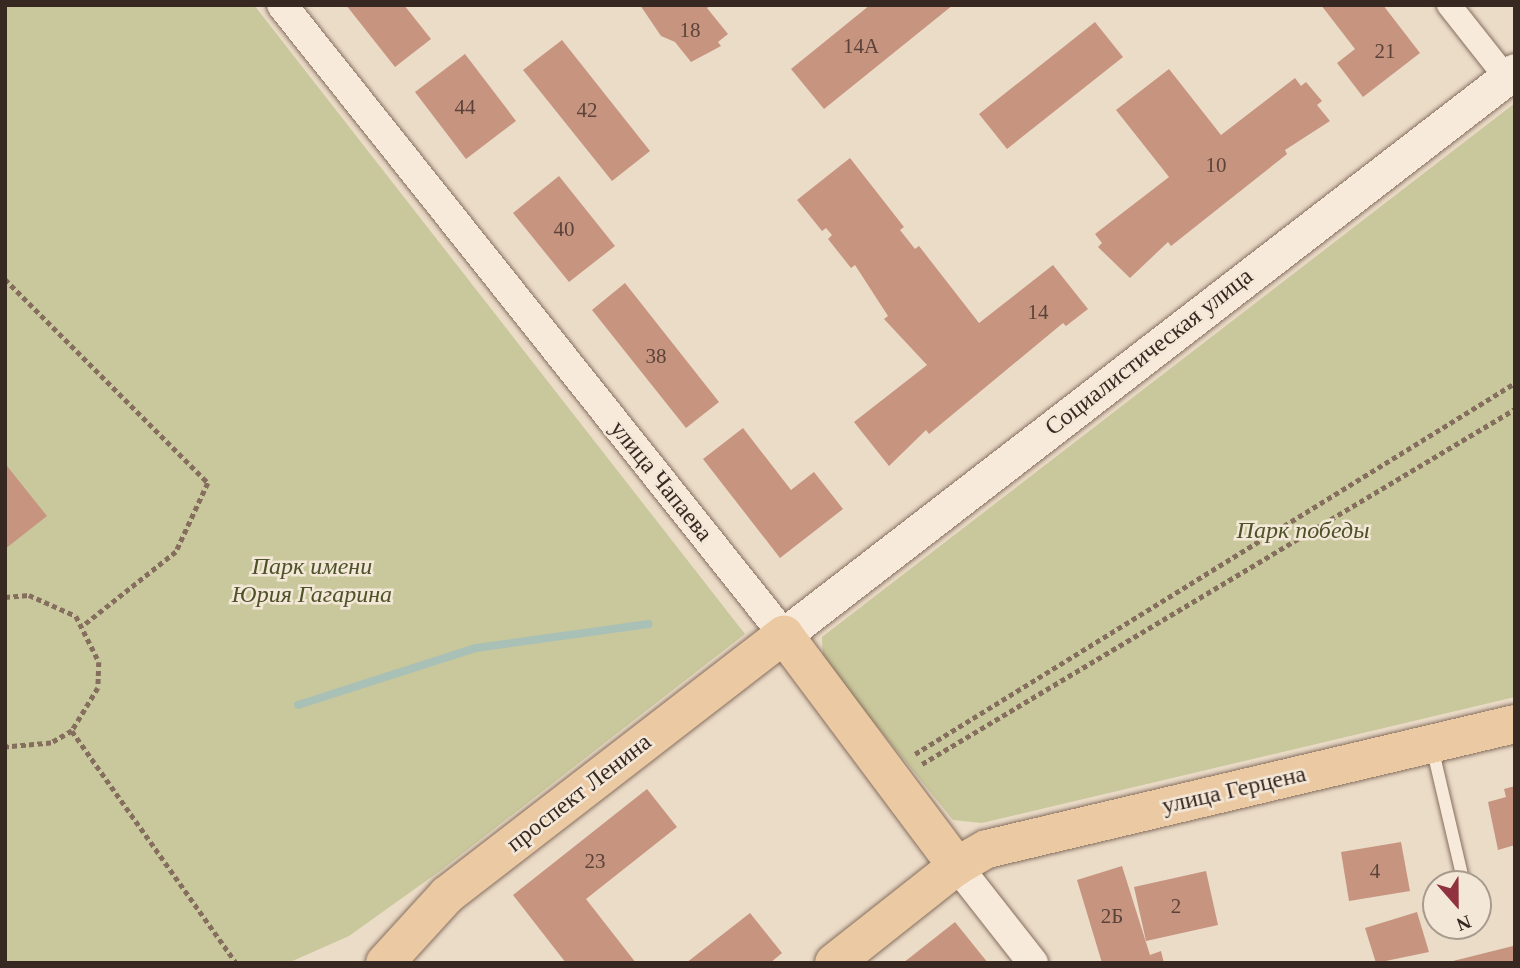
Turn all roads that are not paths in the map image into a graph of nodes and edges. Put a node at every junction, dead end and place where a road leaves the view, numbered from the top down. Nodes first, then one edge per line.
1 (282, 5) edge
2 (1449, 5) edge
3 (1512, 77) edge
4 (784, 635) junction
5 (1515, 724) edge
6 (1431, 744) junction
7 (957, 866) junction
8 (1461, 870) edge
9 (385, 963) edge
10 (834, 963) edge
11 (1033, 963) edge

1 - 4 street, улица Чапаева
2 - 3 street
3 - 4 main road, Социалистическая улица
4 - 7 main road, улица Чапаева
4 - 9 main road, проспект Ленина
5 - 6 main road, улица Герцена
6 - 7 main road, улица Герцена
6 - 8 lane
7 - 10 main road
7 - 11 street, улица Чапаева

